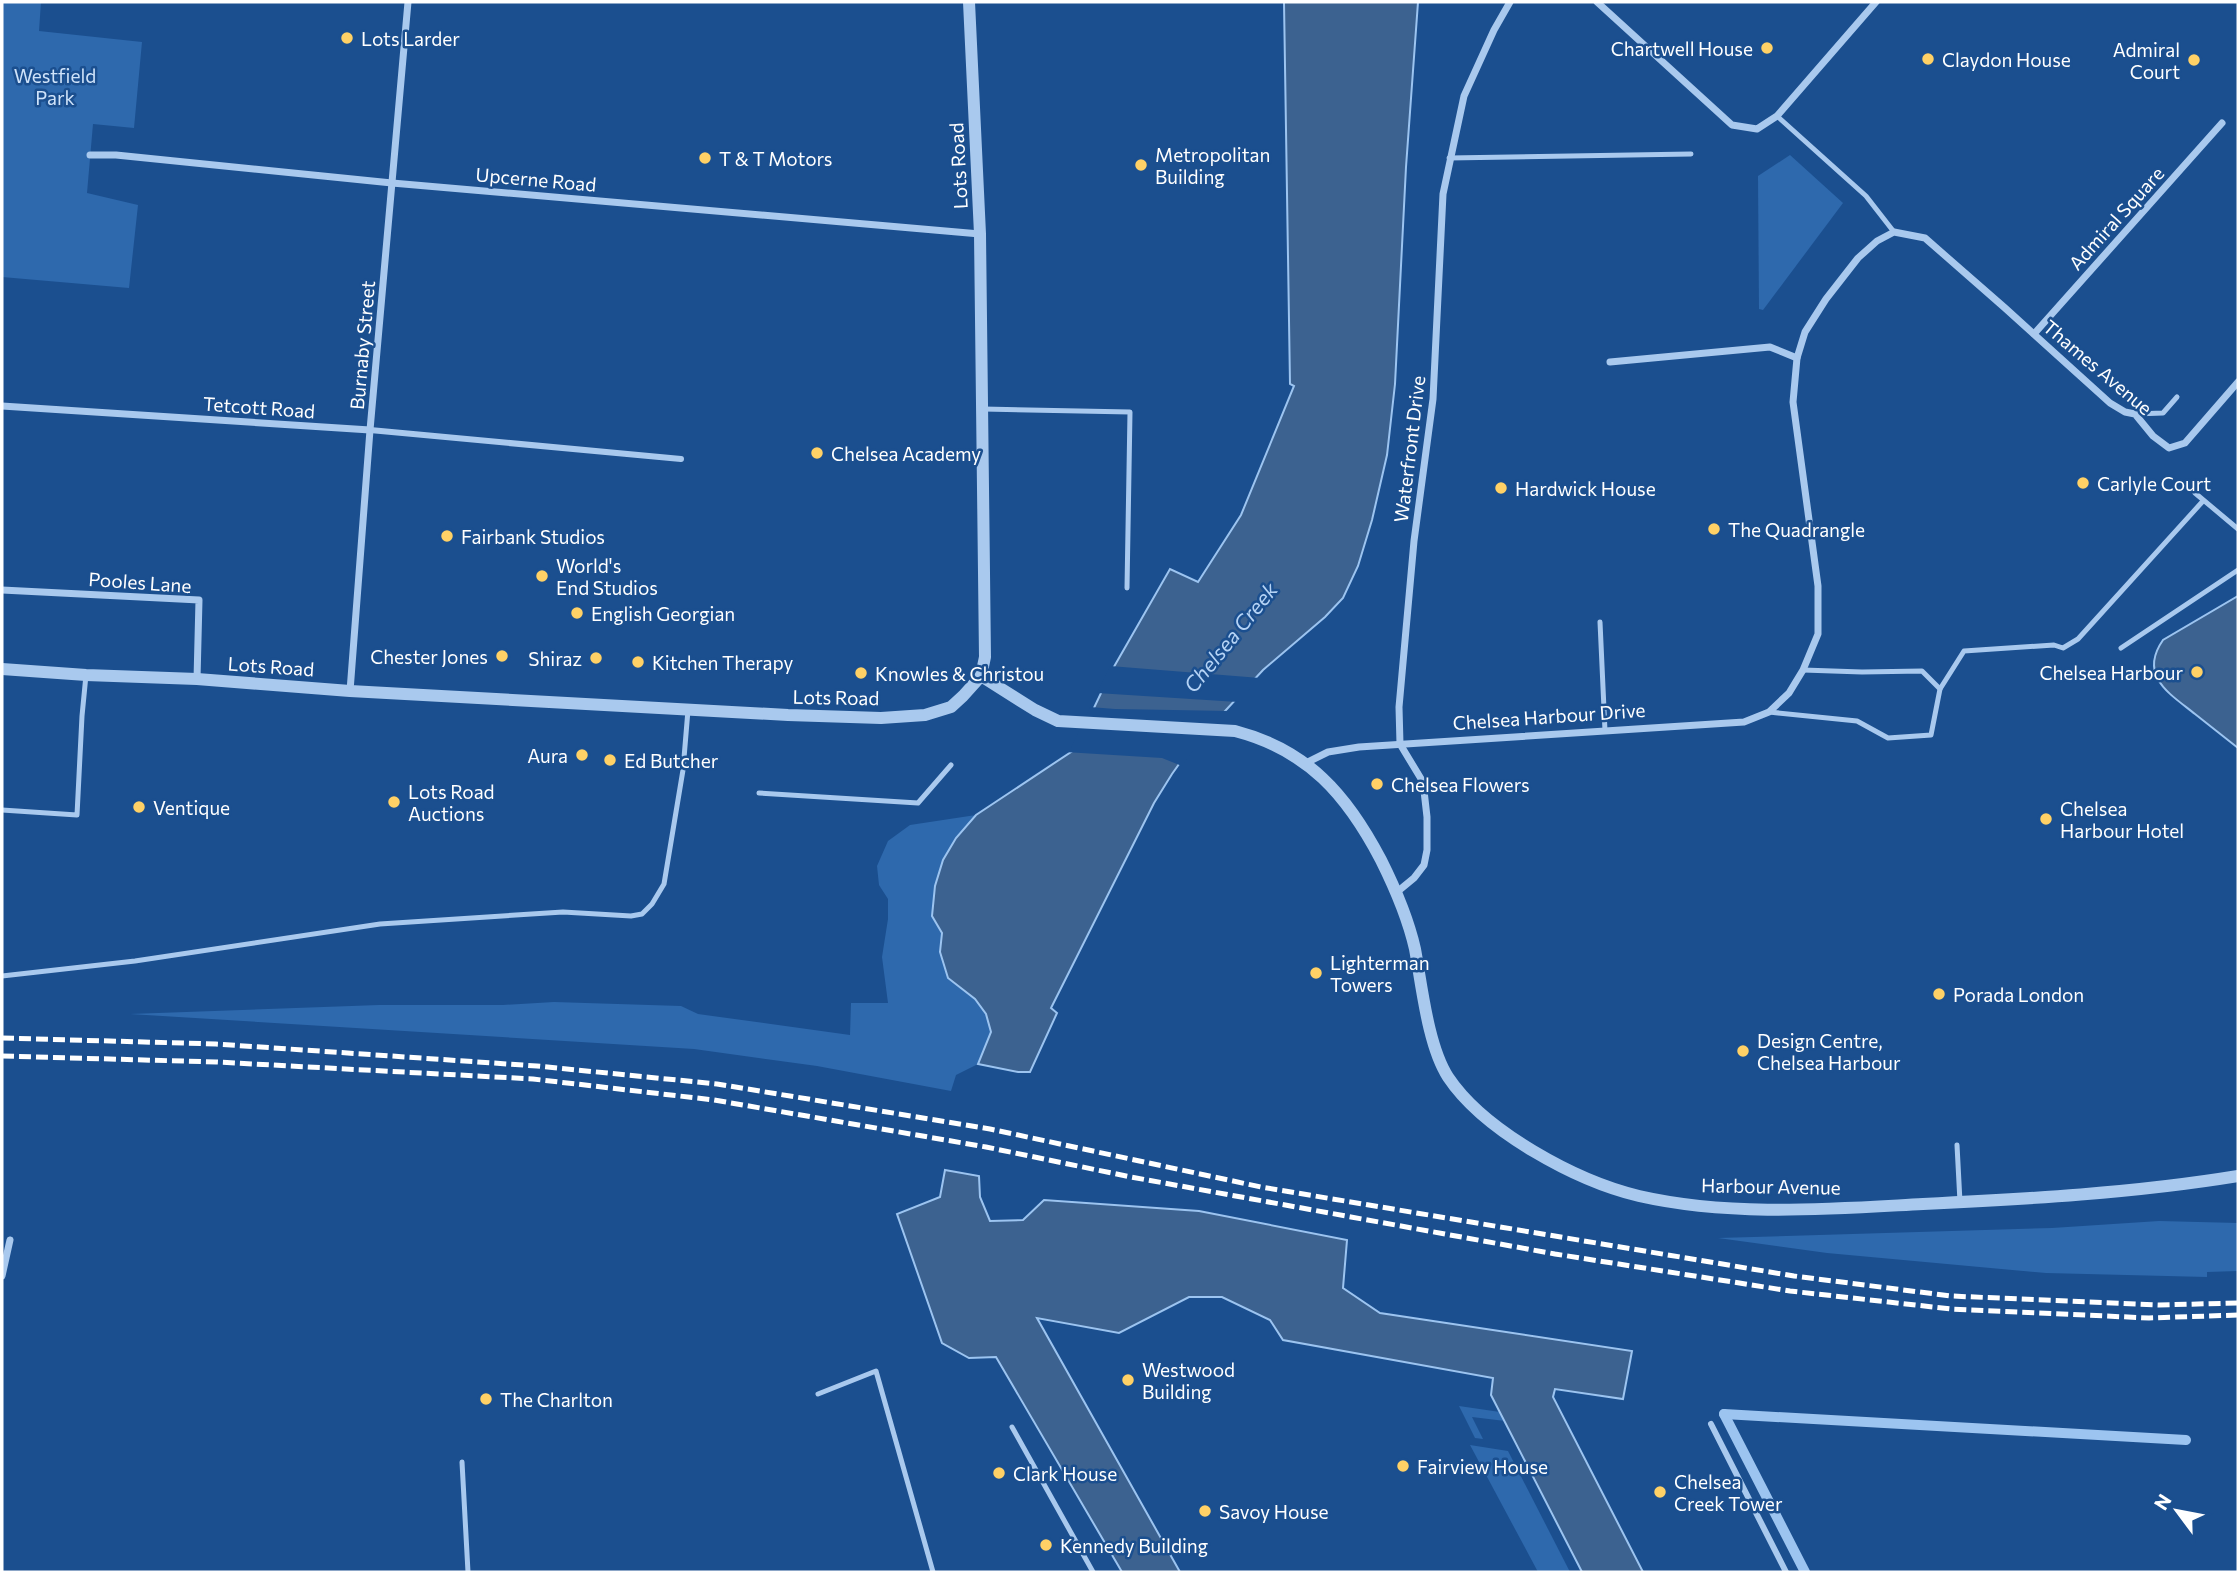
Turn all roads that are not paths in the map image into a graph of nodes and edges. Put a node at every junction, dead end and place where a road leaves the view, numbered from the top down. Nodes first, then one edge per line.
1 (408, 2) edge
2 (969, 2) edge
3 (1510, 2) edge
4 (1597, 2) edge
5 (1875, 2) edge
6 (1777, 116) junction
7 (2222, 123) dead end
8 (1690, 154) dead end
9 (90, 155) dead end
10 (1449, 158) junction
11 (392, 183) junction
12 (1894, 232) junction
13 (981, 234) junction
14 (2034, 334) junction
15 (1797, 358) junction
16 (1610, 362) dead end
17 (2238, 382) edge
18 (2177, 397) dead end
19 (2, 406) edge
20 (981, 409) junction
21 (2135, 414) junction
22 (370, 430) junction
23 (681, 459) dead end
24 (2195, 493) dead end
25 (2203, 500) junction
26 (2238, 529) edge
27 (2238, 570) edge
28 (1127, 588) dead end
29 (2, 590) edge
30 (1600, 622) dead end
31 (2120, 648) dead end
32 (2, 669) edge
33 (1803, 670) junction
34 (86, 675) junction
35 (981, 676) junction
36 (197, 680) junction
37 (1940, 689) junction
38 (351, 691) junction
39 (688, 710) junction
40 (1769, 712) junction
41 (1605, 731) junction
42 (1400, 744) junction
43 (1306, 763) junction
44 (951, 765) dead end
45 (759, 793) dead end
46 (2, 810) edge
47 (1397, 892) junction
48 (2, 976) edge
49 (1957, 1146) dead end
50 (2238, 1177) edge
51 (1960, 1202) junction
52 (10, 1240) dead end
53 (2, 1276) edge
54 (818, 1394) dead end
55 (1711, 1424) dead end
56 (1012, 1427) dead end
57 (462, 1462) dead end
58 (468, 1572) edge
59 (933, 1572) edge
60 (1093, 1572) edge
61 (1786, 1572) edge

1 - 11 street, Burnaby Street
2 - 13 street, Lots Road
3 - 10 street, Waterfront Drive
4 - 6 street
5 - 6 street
6 - 12 lane
7 - 14 street, Admiral Square
8 - 10 lane
9 - 11 street, Upcerne Road
10 - 42 street, Waterfront Drive
11 - 13 street, Upcerne Road
11 - 22 street, Burnaby Street
12 - 14 street, Thames Avenue
12 - 15 street, Chelsea Harbour Drive
13 - 20 street, Lots Road
14 - 21 street, Thames Avenue
15 - 16 street
15 - 33 street, Chelsea Harbour Drive
17 - 21 street, Thames Avenue
18 - 21 lane
19 - 22 street, Tetcott Road
20 - 28 lane
20 - 35 street, Lots Road
22 - 23 street, Tetcott Road
22 - 38 street, Burnaby Street
24 - 25 lane
25 - 26 lane
25 - 37 lane
27 - 31 lane
29 - 36 street, Pooles Lane
30 - 41 lane
32 - 34 street, Lots Road
33 - 37 lane
33 - 40 street, Chelsea Harbour Drive
34 - 36 street, Lots Road
34 - 46 lane
35 - 39 street, Lots Road
35 - 43 street
36 - 38 street, Lots Road
37 - 40 lane
38 - 39 street, Lots Road
39 - 48 lane
40 - 41 street, Chelsea Harbour Drive
41 - 42 street, Chelsea Harbour Drive
42 - 43 street, Chelsea Harbour Drive
42 - 47 street
43 - 47 street, Harbour Avenue
44 - 45 lane
47 - 51 street, Harbour Avenue
49 - 51 lane
50 - 51 street, Harbour Avenue
52 - 53 street
54 - 59 lane
55 - 61 street
56 - 60 lane
57 - 58 lane

